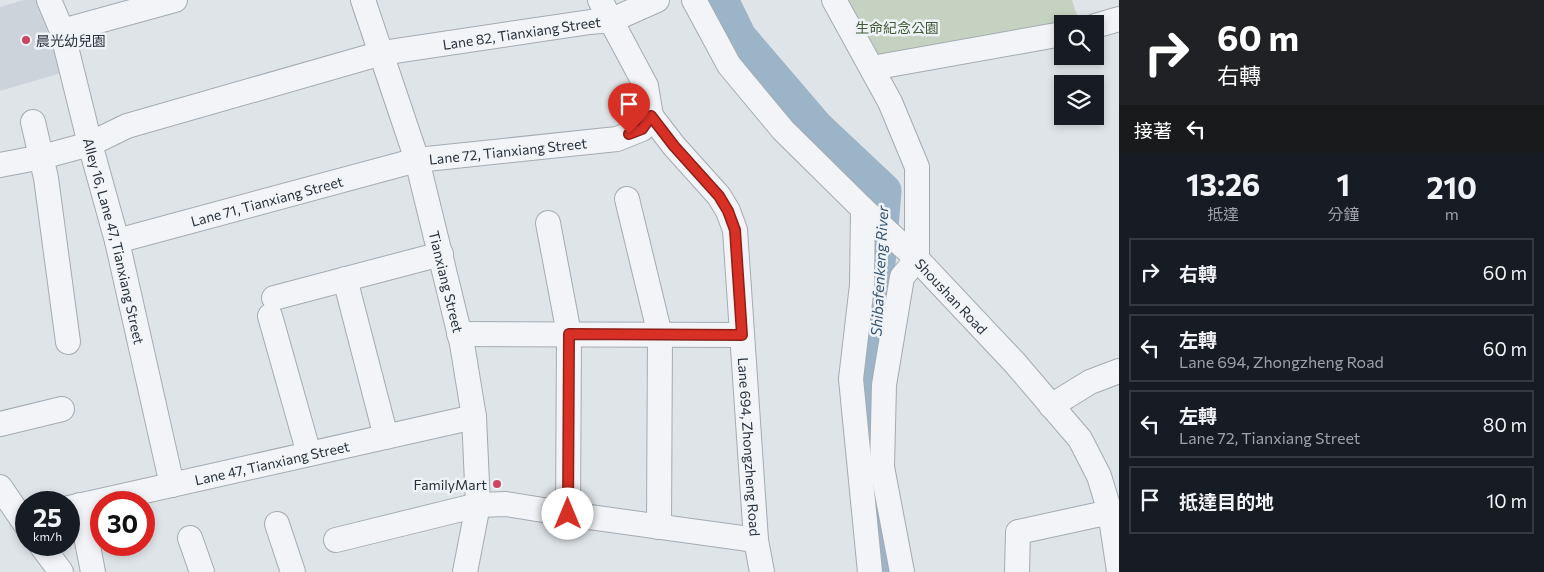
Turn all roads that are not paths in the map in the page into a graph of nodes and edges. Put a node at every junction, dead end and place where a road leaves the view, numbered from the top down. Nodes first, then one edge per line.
1 (49, 0) edge
2 (175, 0) edge
3 (363, 0) edge
4 (657, 0) edge
5 (694, 0) edge
6 (834, 0) edge
7 (606, 10) edge
8 (1119, 19) edge
9 (1104, 23) edge
10 (62, 31) junction
11 (1054, 35) edge
12 (382, 53) junction
13 (872, 68) junction
14 (651, 116) junction
15 (34, 122) dead end
16 (90, 144) junction
17 (42, 157) junction
18 (417, 160) junction
19 (0, 165) edge
20 (627, 199) dead end
21 (863, 210) junction
22 (548, 222) dead end
23 (117, 241) junction
24 (441, 254) junction
25 (912, 255) junction
26 (345, 279) junction
27 (459, 334) junction
28 (569, 334) junction
29 (660, 335) junction
30 (742, 335) junction
31 (68, 342) dead end
32 (834, 368) dead end
33 (1119, 372) edge
34 (1051, 406) junction
35 (62, 409) dead end
36 (474, 417) junction
37 (0, 424) edge
38 (386, 437) junction
39 (309, 454) junction
40 (172, 485) junction
41 (0, 487) edge
42 (478, 505) junction
43 (80, 506) edge
44 (1110, 512) junction
45 (568, 514) junction
46 (15, 515) edge
47 (277, 524) dead end
48 (659, 527) junction
49 (80, 528) edge
50 (190, 538) dead end
51 (336, 540) dead end
52 (756, 540) junction
53 (49, 556) edge
54 (1119, 571) edge
55 (61, 572) edge
56 (93, 572) edge
57 (202, 572) edge
58 (293, 572) edge
59 (464, 572) edge
60 (762, 572) edge
61 (855, 572) edge
62 (870, 572) edge
63 (902, 572) edge
64 (1017, 572) edge

1 - 10 street, Alley 16, Lane 47, Tianxiang Street
2 - 10 street
3 - 12 street, Tianxiang Street
4 - 7 street, Lane 82, Tianxiang Street
5 - 21 street
6 - 13 street, Shoushan Road
7 - 12 street, Lane 82, Tianxiang Street
7 - 14 street, Lane 694, Zhongzheng Road
8 - 9 street
10 - 16 street, Alley 16, Lane 47, Tianxiang Street
11 - 13 street
12 - 16 street, Lane 82, Tianxiang Street
12 - 18 street, Tianxiang Street
13 - 25 street, Shoushan Road
14 - 18 street, Lane 72, Tianxiang Street
14 - 30 street, Lane 694, Zhongzheng Road
15 - 17 street
16 - 17 street, Lane 82, Tianxiang Street
16 - 23 street, Alley 16, Lane 47, Tianxiang Street
17 - 19 street, Lane 82, Tianxiang Street
17 - 31 street
18 - 23 street, Lane 71, Tianxiang Street
18 - 24 street, Tianxiang Street
20 - 29 street
21 - 25 street
21 - 62 street
22 - 28 street
23 - 40 street, Alley 16, Lane 47, Tianxiang Street
24 - 26 street
24 - 27 street, Tianxiang Street
25 - 34 street, Shoushan Road
25 - 63 street
26 - 38 street
26 - 39 street
27 - 28 street
27 - 36 street, Tianxiang Street
28 - 29 street
28 - 45 street
29 - 30 street
29 - 48 street
30 - 52 street, Lane 694, Zhongzheng Road
32 - 61 street
33 - 34 street
34 - 44 street, Shoushan Road
35 - 37 street
36 - 38 street, Lane 47, Tianxiang Street
36 - 42 street, Tianxiang Street
38 - 39 street, Lane 47, Tianxiang Street
39 - 40 street, Lane 47, Tianxiang Street
40 - 43 street, Lane 47, Tianxiang Street
41 - 46 street
42 - 45 street
42 - 51 street
42 - 59 street, Tianxiang Street
44 - 54 street, Shoushan Road
44 - 64 street
45 - 48 street
47 - 58 street
48 - 52 street
49 - 56 street
50 - 57 street
52 - 60 street, Lane 694, Zhongzheng Road
53 - 55 street

